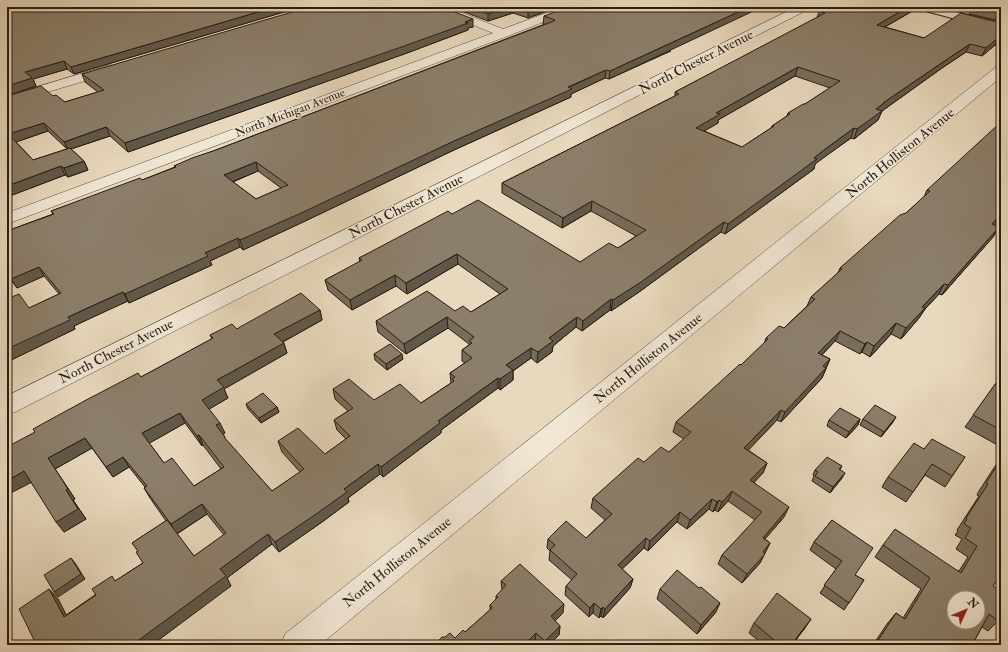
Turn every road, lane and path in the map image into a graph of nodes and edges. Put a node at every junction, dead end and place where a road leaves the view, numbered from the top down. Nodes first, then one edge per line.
1 (437, 7) edge
2 (572, 7) edge
3 (805, 7) edge
4 (922, 7) edge
5 (1001, 27) edge
6 (504, 33) junction
7 (121, 66) edge
8 (1001, 70) edge
9 (7, 100) edge
10 (7, 219) edge
11 (7, 406) edge
12 (296, 645) edge

1 - 6 street
2 - 6 street, North Michigan Avenue
3 - 11 street, North Chester Avenue
4 - 5 main road
6 - 10 street, North Michigan Avenue
7 - 9 street
8 - 12 street, North Holliston Avenue

